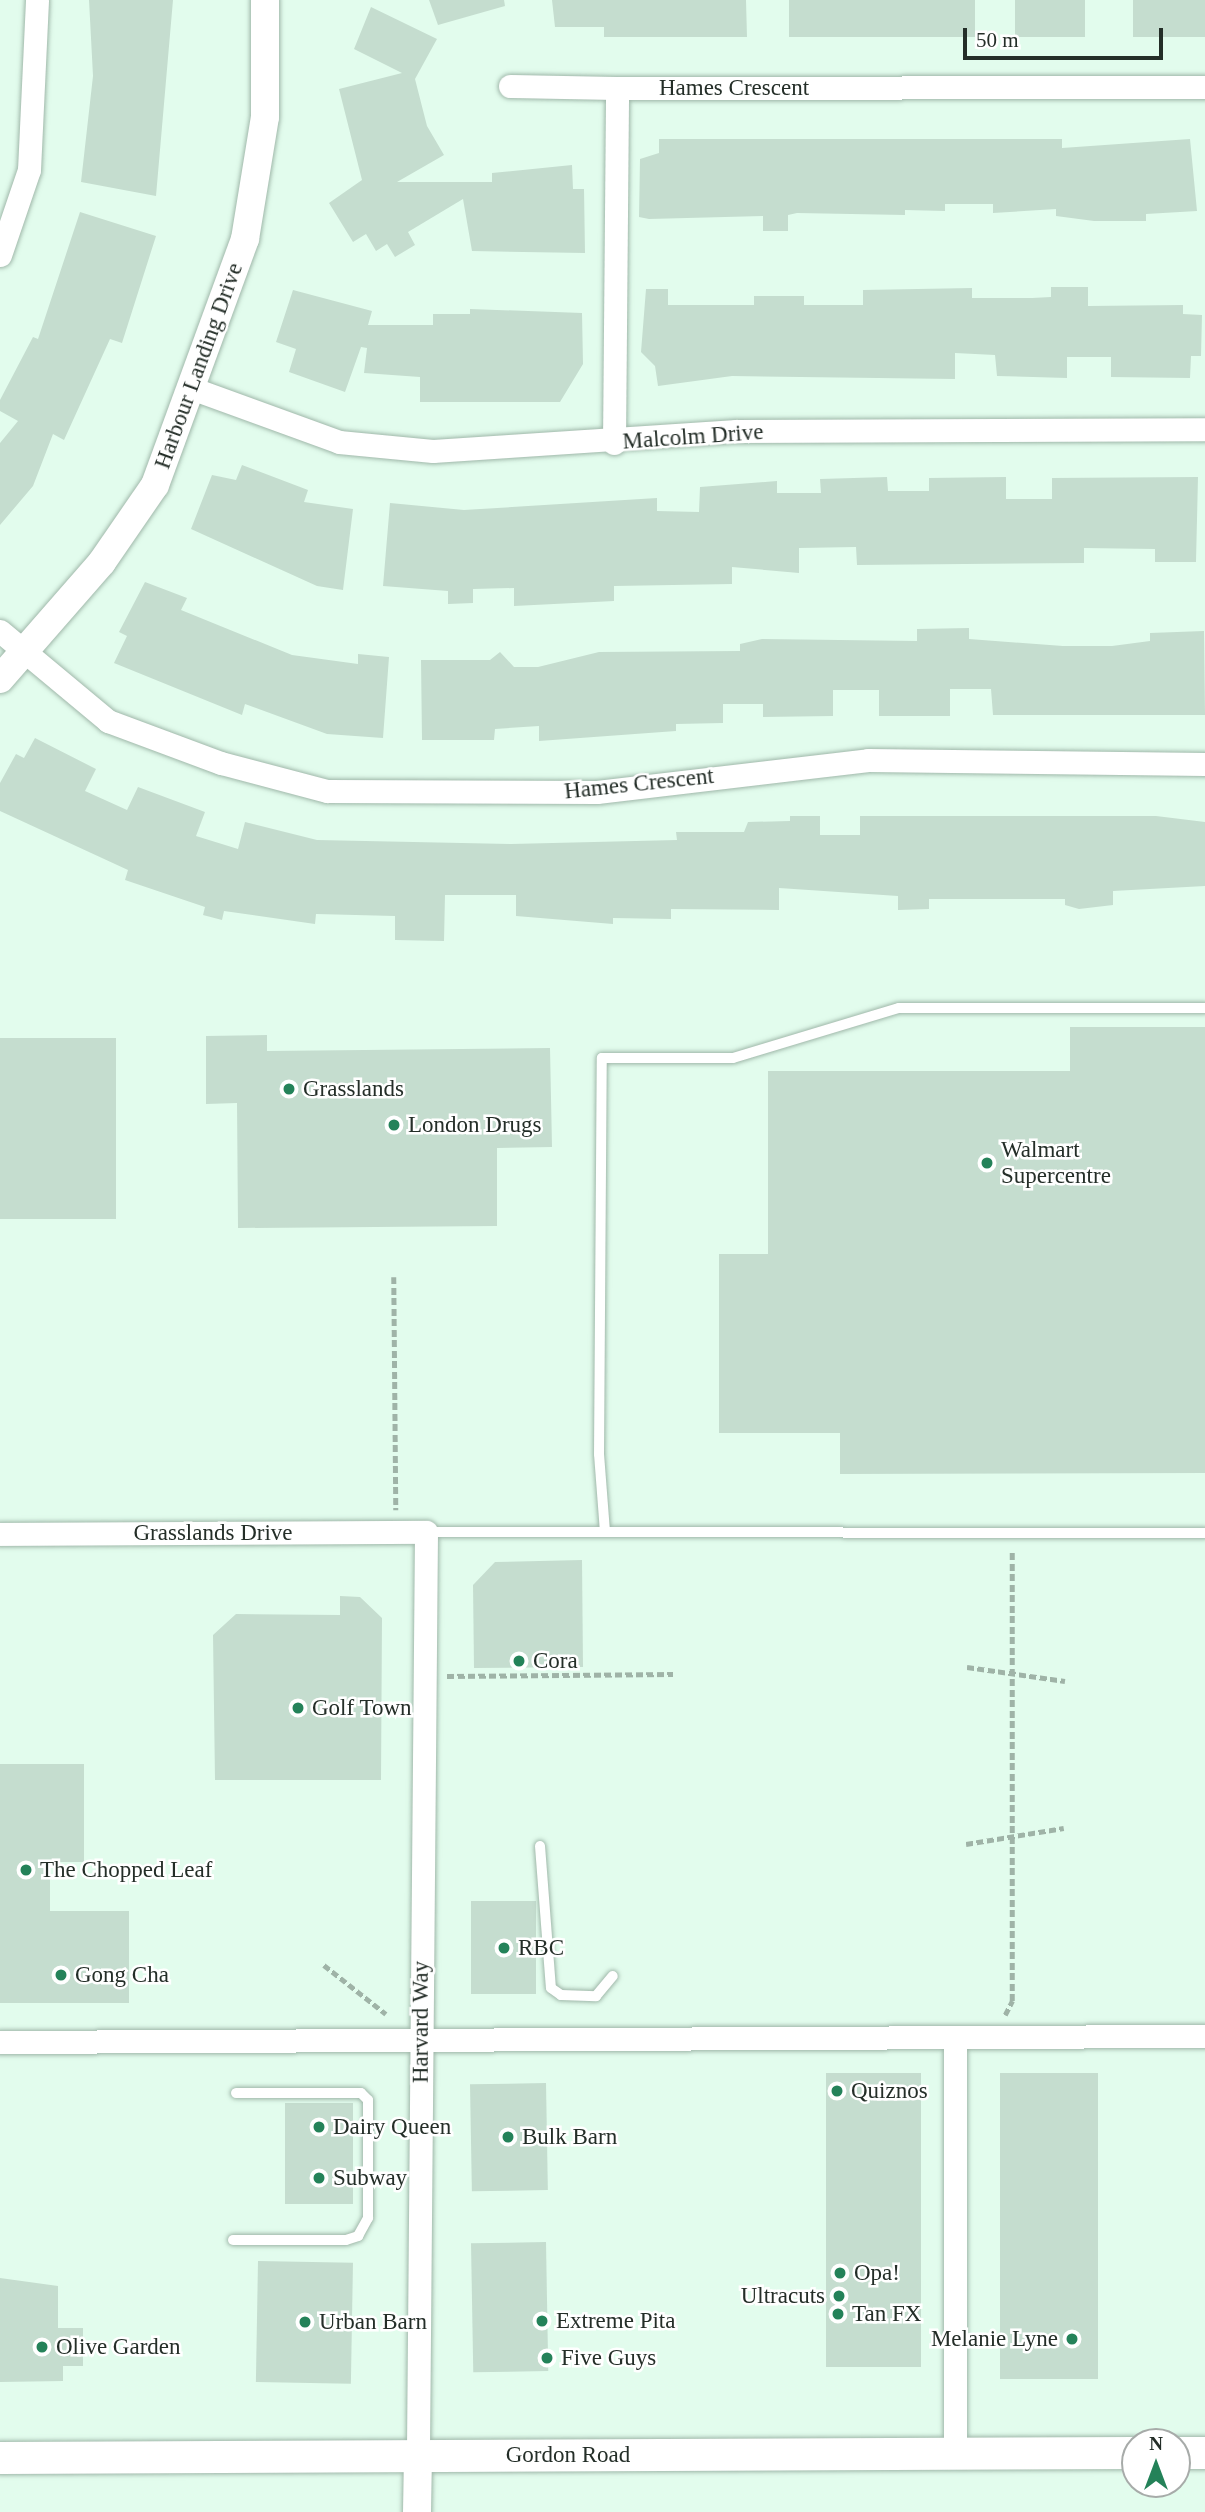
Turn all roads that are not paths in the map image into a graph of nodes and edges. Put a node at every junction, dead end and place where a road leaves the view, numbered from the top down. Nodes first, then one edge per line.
1 (37, 0) edge
2 (265, 0) edge
3 (510, 86) dead end
4 (1205, 87) edge
5 (617, 88) junction
6 (0, 255) edge
7 (191, 388) junction
8 (1205, 429) edge
9 (614, 443) junction
10 (0, 631) edge
11 (24, 652) junction
12 (0, 679) edge
13 (1205, 764) edge
14 (1205, 1008) edge
15 (426, 1532) junction
16 (605, 1532) junction
17 (1205, 1533) edge
18 (0, 1534) edge
19 (540, 1846) dead end
20 (613, 1976) dead end
21 (1205, 2036) edge
22 (955, 2037) junction
23 (421, 2039) junction
24 (0, 2042) edge
25 (236, 2093) dead end
26 (233, 2240) dead end
27 (1121, 2453) edge
28 (418, 2455) junction
29 (955, 2455) junction
30 (0, 2458) edge
31 (417, 2512) edge

1 - 6 street
2 - 7 street, Harbour Landing Drive
3 - 5 street, Hames Crescent
4 - 5 street, Hames Crescent
5 - 9 street
7 - 9 street, Malcolm Drive
7 - 11 street, Harbour Landing Drive
8 - 9 street, Malcolm Drive
10 - 11 street, Hames Crescent
11 - 12 street, Harbour Landing Drive
11 - 13 street, Hames Crescent
14 - 16 lane
15 - 16 lane
15 - 18 street, Grasslands Drive
15 - 23 street, Harvard Way
16 - 17 lane
19 - 20 lane
21 - 22 street
22 - 23 street
22 - 29 street
23 - 24 street
23 - 28 street, Harvard Way
25 - 26 lane
27 - 29 main road, Gordon Road
28 - 29 main road, Gordon Road
28 - 30 main road, Gordon Road
28 - 31 street, Harvard Way

